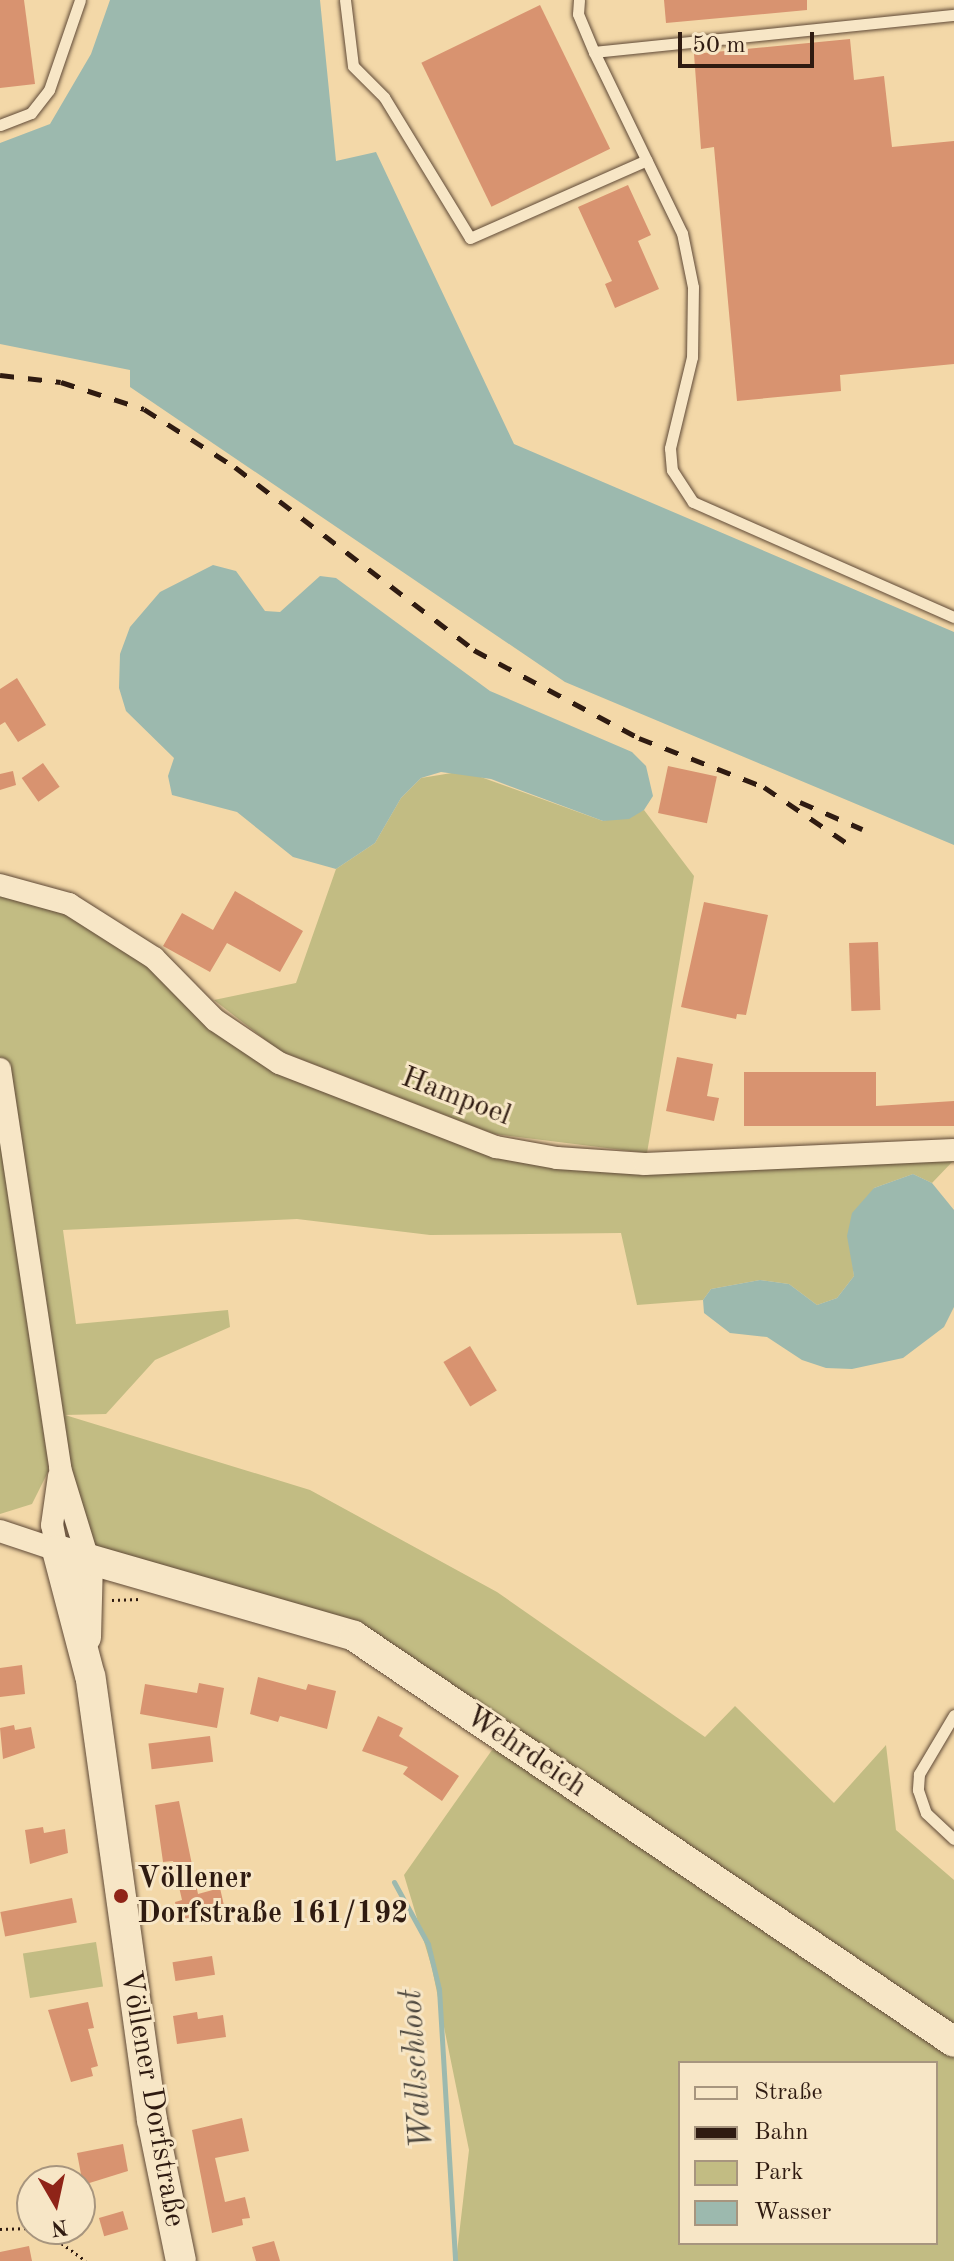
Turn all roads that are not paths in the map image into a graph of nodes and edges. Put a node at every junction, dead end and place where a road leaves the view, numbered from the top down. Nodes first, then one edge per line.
1 (80, 0) edge
2 (345, 0) edge
3 (579, 0) edge
4 (954, 15) edge
5 (594, 52) junction
6 (0, 125) edge
7 (647, 160) junction
8 (954, 617) edge
9 (0, 885) edge
10 (0, 1069) edge
11 (954, 1150) edge
12 (60, 1468) junction
13 (0, 1531) edge
14 (57, 1550) junction
15 (88, 1559) junction
16 (85, 1651) junction
17 (954, 1715) edge
18 (954, 1839) edge
19 (954, 2042) edge
20 (181, 2261) edge

1 - 6 lane
2 - 7 lane
3 - 5 lane
4 - 5 lane
5 - 7 lane
7 - 8 lane
9 - 11 street, Hampoel
10 - 12 street
12 - 14 street
12 - 15 street
13 - 14 street
14 - 15 street, Wehrdeich
14 - 16 street, Völlener Dorfstraße
15 - 16 street, Völlener Dorfstraße
15 - 19 street, Wehrdeich
16 - 20 street, Völlener Dorfstraße
17 - 18 lane

